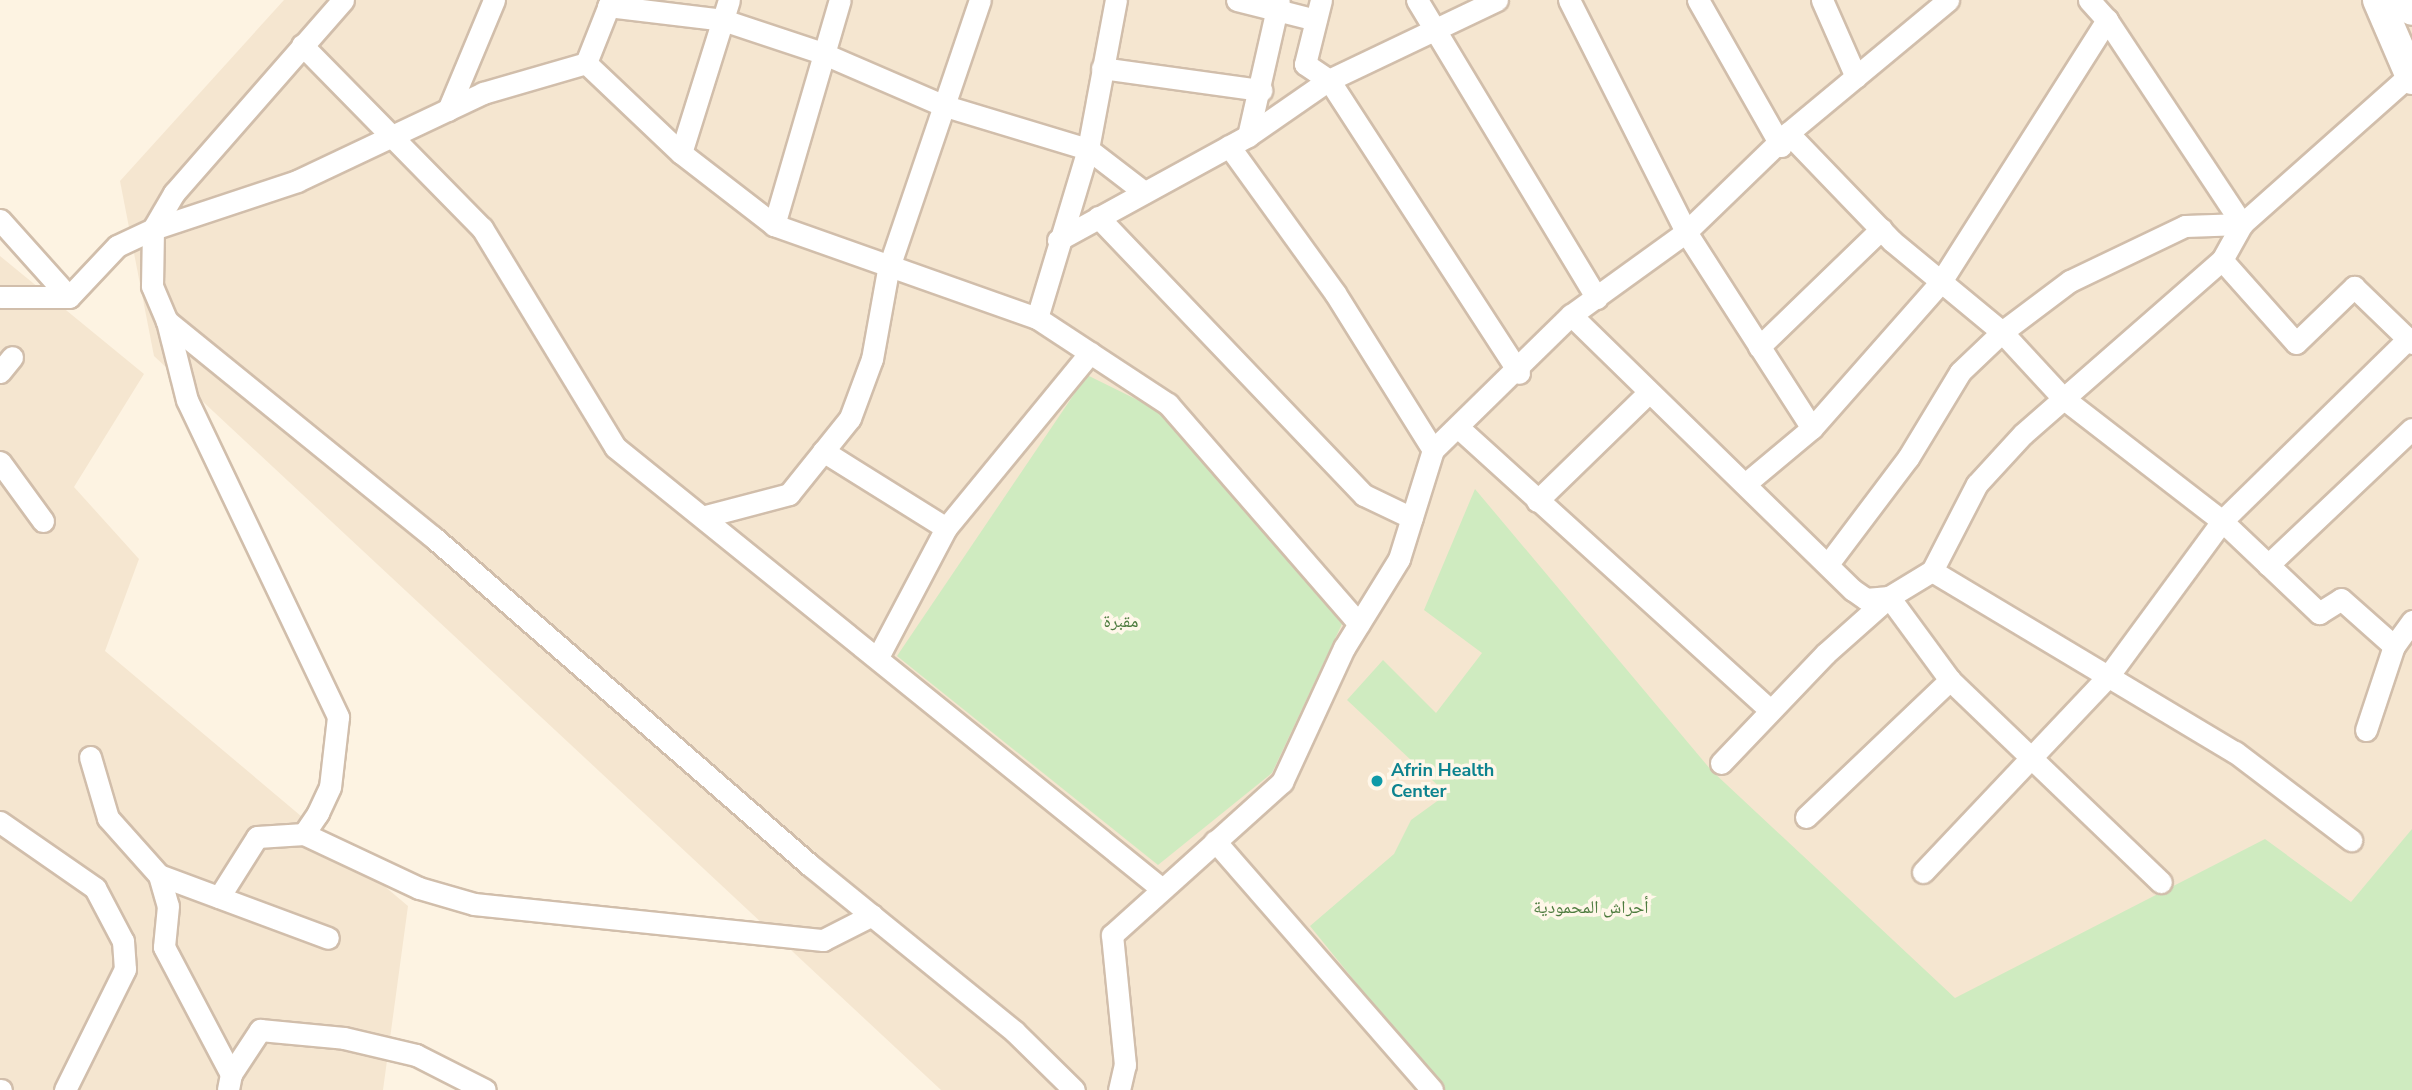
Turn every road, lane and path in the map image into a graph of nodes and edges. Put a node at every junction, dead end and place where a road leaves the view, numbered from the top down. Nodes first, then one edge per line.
1 (343, 0) edge
2 (494, 0) edge
3 (840, 0) edge
4 (980, 0) edge
5 (1116, 0) edge
6 (1237, 0) edge
7 (1417, 0) edge
8 (1497, 0) edge
9 (1569, 0) edge
10 (1698, 0) edge
11 (1822, 0) edge
12 (1948, 0) edge
13 (2089, 0) edge
14 (2378, 0) edge
15 (2407, 0) edge
16 (610, 3) edge
17 (1278, 5) edge
18 (726, 10) edge
19 (1319, 10) edge
20 (2412, 10) edge
21 (2107, 20) junction
22 (1440, 30) junction
23 (302, 45) junction
24 (822, 53) junction
25 (586, 63) junction
26 (1102, 68) junction
27 (1856, 77) junction
28 (2411, 77) edge
29 (1329, 80) junction
30 (1261, 90) junction
31 (942, 105) junction
32 (448, 110) junction
33 (396, 134) junction
34 (1248, 136) junction
35 (1785, 140) junction
36 (1229, 146) junction
37 (1088, 149) junction
38 (681, 153) junction
39 (1144, 192) junction
40 (1098, 217) junction
41 (0, 220) edge
42 (2242, 224) junction
43 (774, 225) junction
44 (153, 229) junction
45 (1881, 229) junction
46 (1686, 232) junction
47 (1058, 240) junction
48 (2222, 260) junction
49 (888, 270) junction
50 (1940, 283) junction
51 (0, 297) edge
52 (69, 297) junction
53 (1597, 298) junction
54 (1571, 315) junction
55 (1037, 318) junction
56 (167, 321) junction
57 (2002, 332) junction
58 (2410, 341) edge
59 (1759, 347) junction
60 (1090, 353) junction
61 (1519, 373) junction
62 (1649, 392) junction
63 (2063, 398) junction
64 (1812, 428) junction
65 (1460, 429) junction
66 (2412, 429) edge
67 (1433, 450) junction
68 (823, 451) junction
69 (0, 462) edge
70 (1745, 484) junction
71 (1537, 501) junction
72 (706, 516) junction
73 (1412, 518) junction
74 (43, 521) dead end
75 (2221, 521) junction
76 (946, 528) junction
77 (1828, 564) junction
78 (2268, 565) junction
79 (1932, 571) junction
80 (1889, 597) junction
81 (2412, 621) edge
82 (1359, 624) junction
83 (2394, 646) junction
84 (878, 657) junction
85 (2109, 675) junction
86 (1950, 680) junction
87 (1769, 710) junction
88 (2366, 730) dead end
89 (90, 757) dead end
90 (2032, 760) junction
91 (1721, 763) dead end
92 (1807, 817) dead end
93 (0, 822) edge
94 (304, 834) junction
95 (2351, 840) dead end
96 (1215, 841) junction
97 (1923, 872) dead end
98 (159, 875) junction
99 (2161, 882) dead end
100 (1162, 889) junction
101 (219, 897) junction
102 (872, 915) junction
103 (328, 938) dead end
104 (229, 1082) edge
105 (65, 1090) edge
106 (485, 1090) edge
107 (1074, 1090) edge
108 (1119, 1090) edge
109 (1432, 1090) edge

1 - 23 street
2 - 32 street
3 - 24 street
4 - 31 street
5 - 26 street
6 - 17 street
7 - 22 street
8 - 22 street
9 - 46 street
10 - 35 street
11 - 27 street
12 - 27 street
13 - 21 street
14 - 28 main road
15 - 20 main road
16 - 18 street
16 - 25 street
17 - 19 street
17 - 30 street
18 - 24 street
18 - 38 street
19 - 29 street
21 - 42 street
21 - 50 street
22 - 29 street
22 - 53 street
23 - 33 street
23 - 44 street
24 - 31 street
24 - 43 street
25 - 32 street
25 - 38 street
26 - 30 street
26 - 37 street
27 - 35 street
28 - 42 street
29 - 34 street
29 - 61 street
30 - 34 street
31 - 37 street
31 - 49 street
32 - 33 street
33 - 44 street
33 - 72 street
34 - 36 street
35 - 45 street
35 - 46 street
36 - 39 street
36 - 67 street
37 - 39 street
37 - 47 street
38 - 43 street
39 - 40 street
40 - 47 street
40 - 73 street
41 - 52 street
42 - 48 street
42 - 57 street
43 - 49 street
44 - 52 street
44 - 56 street
45 - 50 street
45 - 59 street
46 - 53 street
46 - 59 street
47 - 55 street
48 - 58 street
48 - 63 street
49 - 55 street
49 - 68 street
50 - 57 street
50 - 64 street
51 - 52 street
53 - 54 street
54 - 61 street
54 - 62 street
55 - 60 street
56 - 94 street
56 - 102 street
57 - 63 street
57 - 77 street
58 - 75 street
59 - 64 street
60 - 76 street
60 - 82 street
61 - 65 street
62 - 70 street
62 - 71 street
63 - 75 street
63 - 79 street
64 - 70 street
65 - 67 street
65 - 71 street
66 - 78 street
67 - 73 street
68 - 72 street
68 - 76 street
69 - 74 street
70 - 77 street
71 - 87 street
72 - 84 street
73 - 82 street
75 - 78 street
75 - 85 street
76 - 84 street
77 - 80 street
78 - 83 street
79 - 80 street
79 - 85 street
80 - 86 street
80 - 87 street
81 - 83 street
82 - 96 street
83 - 88 street
84 - 100 street
85 - 90 street
85 - 95 street
86 - 90 street
86 - 92 street
87 - 91 street
89 - 98 street
90 - 97 street
90 - 99 street
93 - 105 street
94 - 101 street
94 - 102 street
96 - 100 street
96 - 109 street
98 - 101 street
98 - 104 street
100 - 108 street
101 - 103 street
102 - 107 street
104 - 106 street

